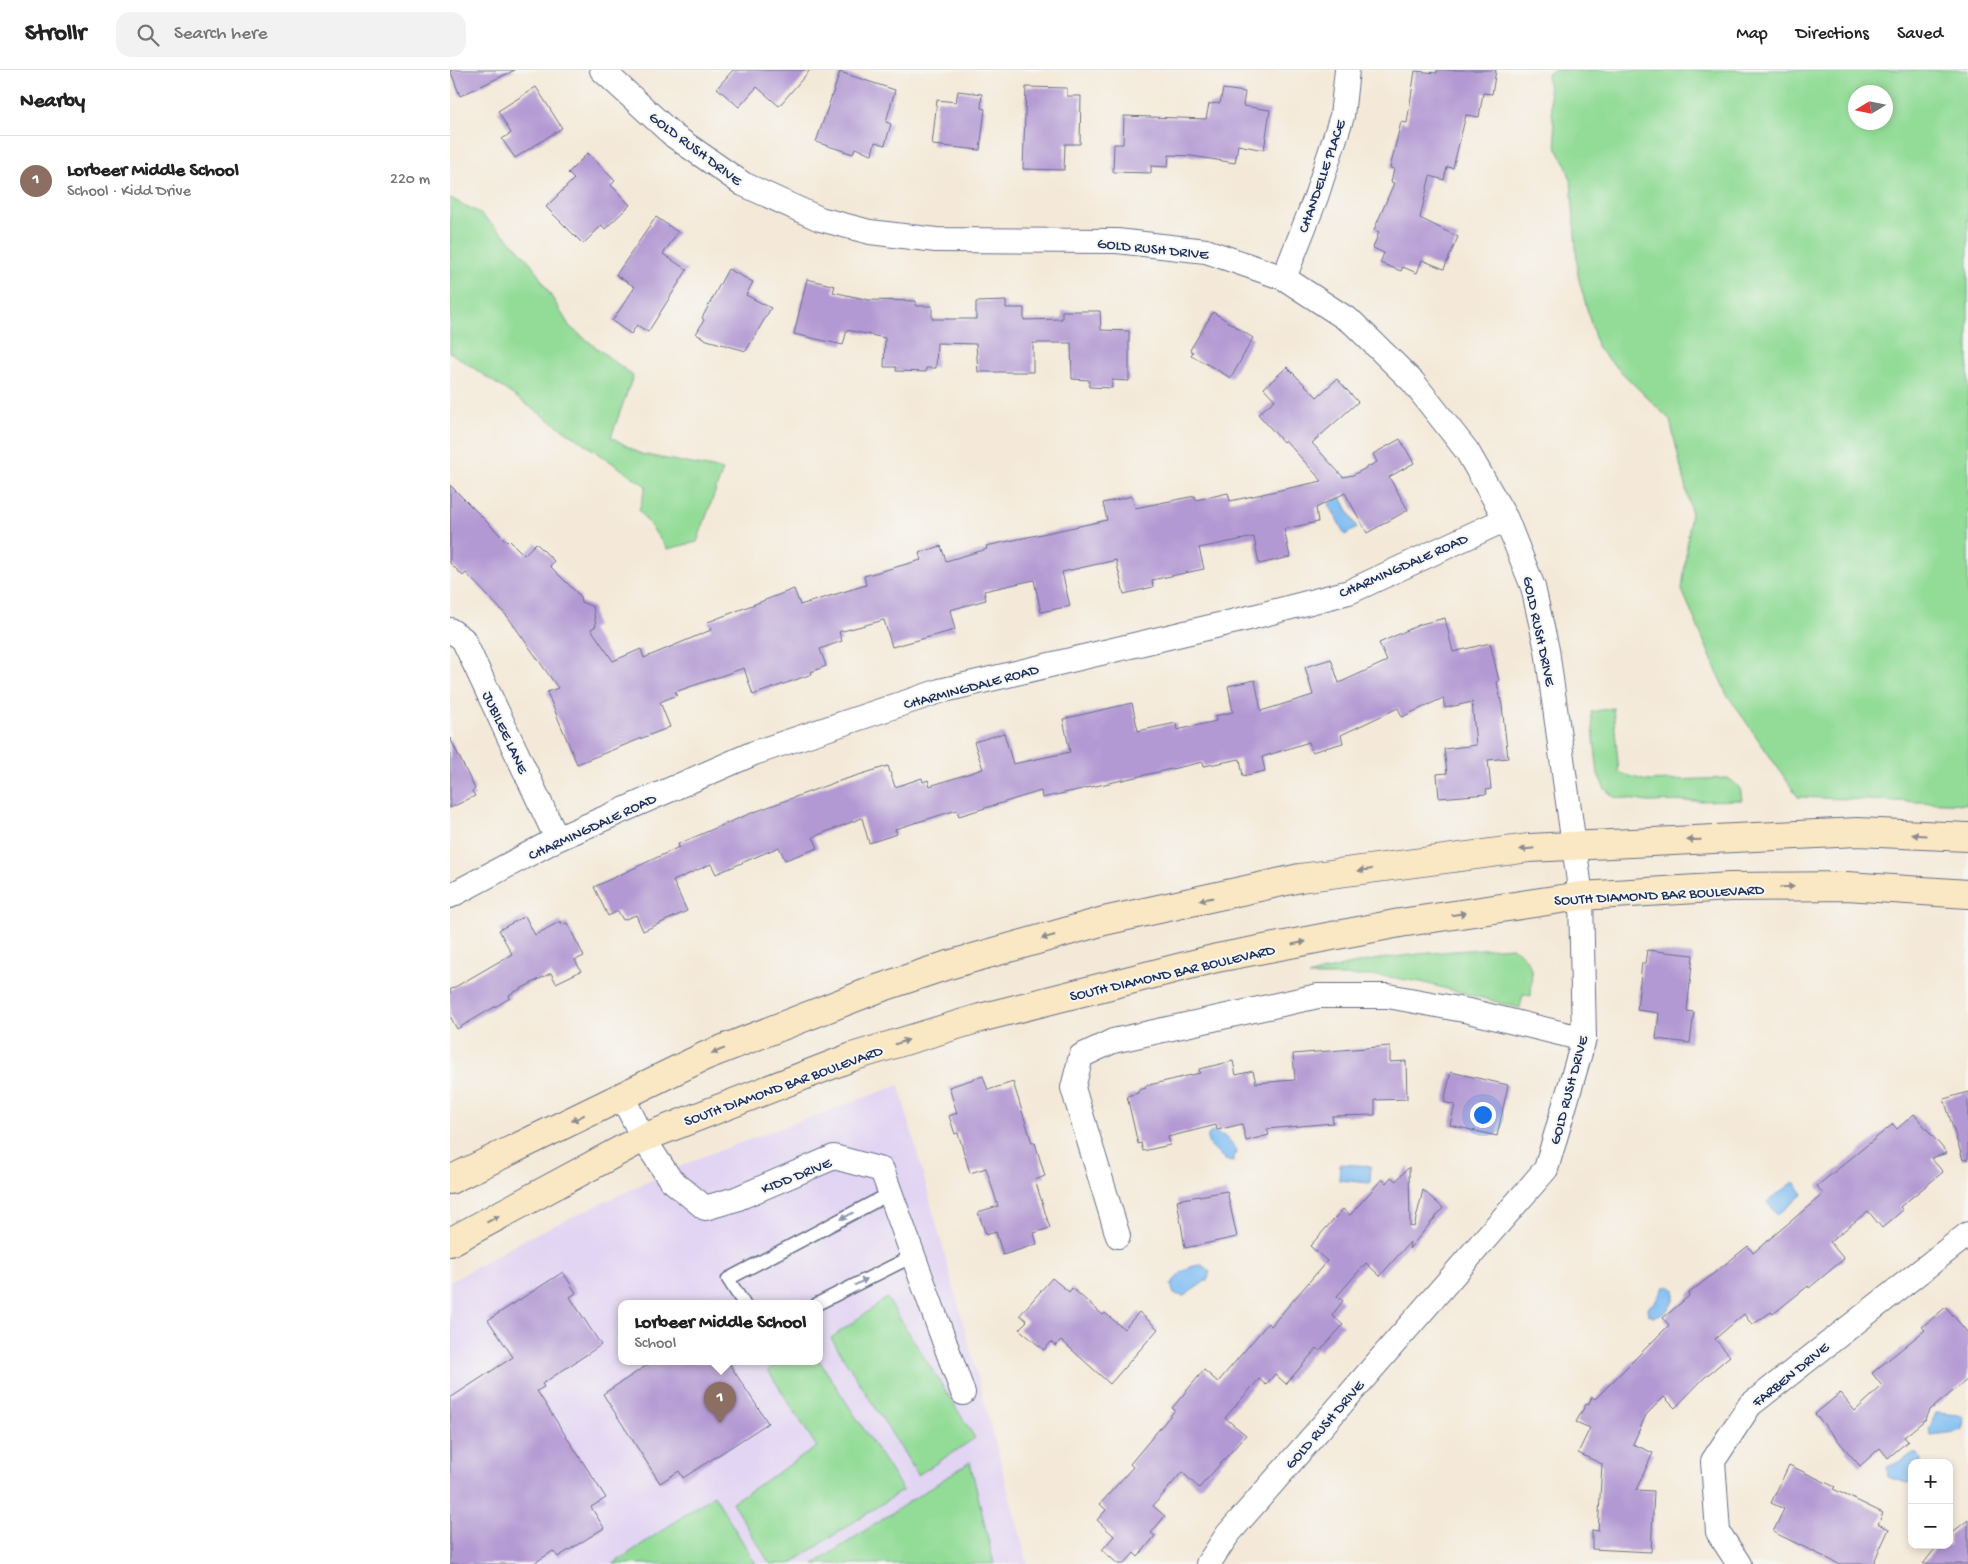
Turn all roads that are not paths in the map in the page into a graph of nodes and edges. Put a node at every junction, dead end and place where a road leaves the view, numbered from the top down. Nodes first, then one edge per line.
1 (602, 70) edge
2 (1347, 70) edge
3 (1284, 278) junction
4 (1506, 519) junction
5 (450, 630) edge
6 (1968, 837) edge
7 (556, 839) junction
8 (1575, 845) junction
9 (1968, 894) edge
10 (450, 896) edge
11 (1581, 896) junction
12 (1584, 1039) junction
13 (622, 1096) junction
14 (643, 1138) junction
15 (450, 1180) edge
16 (890, 1193) junction
17 (1968, 1234) edge
18 (1118, 1236) dead end
19 (450, 1242) edge
20 (913, 1256) junction
21 (741, 1300) edge
22 (823, 1301) edge
23 (962, 1393) dead end
24 (1208, 1564) edge
25 (1739, 1564) edge

1 - 3 street, GOLD RUSH DRIVE
2 - 3 street, CHANDELLE PLACE
3 - 4 street, GOLD RUSH DRIVE
4 - 7 street, CHARMINGDALE ROAD
4 - 8 street, GOLD RUSH DRIVE
5 - 7 street, JUBILEE LANE
6 -> 8 main road
7 - 10 street, CHARMINGDALE ROAD
8 - 11 street, GOLD RUSH DRIVE
8 -> 13 main road
11 -> 9 main road, SOUTH DIAMOND BAR BOULEVARD
11 - 12 street, GOLD RUSH DRIVE
14 -> 11 main road, SOUTH DIAMOND BAR BOULEVARD
12 - 18 street
12 - 24 street, GOLD RUSH DRIVE
13 - 14 street, KIDD DRIVE
13 -> 15 main road
14 - 16 street, KIDD DRIVE
19 -> 14 main road, SOUTH DIAMOND BAR BOULEVARD
16 - 20 street, KIDD DRIVE
16 -> 21 lane
17 - 25 street, FARBEN DRIVE
22 -> 20 lane
20 - 23 street, KIDD DRIVE

